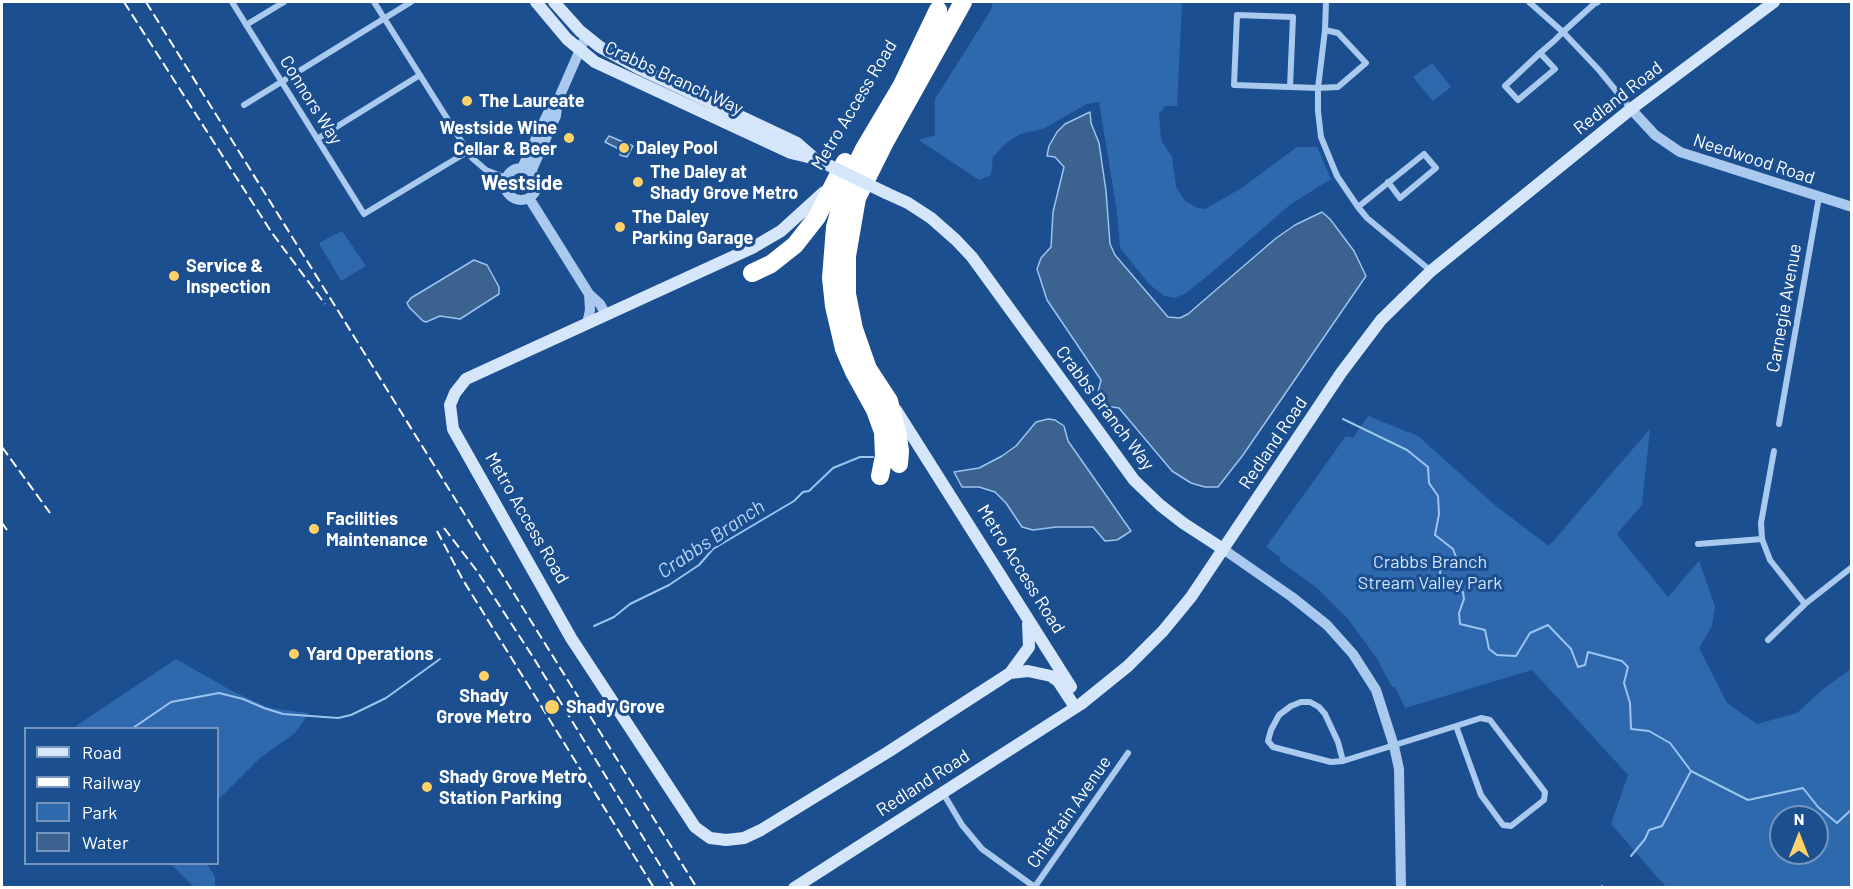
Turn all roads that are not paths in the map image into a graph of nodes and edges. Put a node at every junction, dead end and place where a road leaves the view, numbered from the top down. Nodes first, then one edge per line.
1 (232, 2) edge
2 (284, 2) edge
3 (374, 2) edge
4 (411, 2) edge
5 (536, 2) edge
6 (554, 2) edge
7 (963, 2) edge
8 (1326, 2) edge
9 (1529, 2) edge
10 (1598, 2) edge
11 (1774, 2) edge
12 (940, 6) edge
13 (385, 19) junction
14 (246, 25) junction
15 (1325, 30) junction
16 (1563, 32) junction
17 (586, 36) junction
18 (580, 51) junction
19 (1540, 53) junction
20 (420, 75) junction
21 (281, 82) junction
22 (1290, 87) junction
23 (1318, 88) junction
24 (244, 105) dead end
25 (1631, 109) junction
26 (317, 139) junction
27 (467, 152) junction
28 (816, 159) junction
29 (527, 170) junction
30 (837, 177) junction
31 (506, 178) junction
32 (1388, 182) junction
33 (1819, 197) junction
34 (529, 198) junction
35 (1358, 207) junction
36 (1851, 207) edge
37 (1431, 271) junction
38 (752, 273) dead end
39 (590, 294) junction
40 (606, 315) junction
41 (587, 324) junction
42 (889, 401) junction
43 (1779, 423) dead end
44 (1774, 451) dead end
45 (899, 464) dead end
46 (880, 476) dead end
47 (1762, 539) junction
48 (1698, 544) dead end
49 (1223, 549) junction
50 (1851, 567) edge
51 (1805, 604) junction
52 (1026, 618) junction
53 (1768, 640) dead end
54 (1011, 673) junction
55 (1078, 705) junction
56 (1456, 726) junction
57 (1394, 746) junction
58 (1128, 753) dead end
59 (1342, 761) junction
60 (942, 792) junction
61 (1035, 887) edge
62 (794, 888) edge
63 (1401, 888) edge

1 - 14 street, Connors Way
2 - 14 street
3 - 13 street
4 - 13 street
5 - 18 main road, Crabbs Branch Way
6 - 17 main road, Crabbs Branch Way
7 - 42 highway, Metro Access Road
8 - 15 street
9 - 16 street, Needwood Road
10 - 16 street
11 - 25 main road, Redland Road
12 - 30 highway, Metro Access Road
12 - 46 highway
13 - 20 street
13 - 21 street
14 - 21 street, Connors Way
15 - 23 street
15 - 23 street
16 - 19 street
16 - 25 street, Needwood Road
17 - 18 street
17 - 28 main road, Crabbs Branch Way
18 - 28 main road, Crabbs Branch Way
18 - 29 street
19 - 19 street
20 - 26 street
20 - 27 street
21 - 24 street
21 - 26 street, Connors Way
22 - 22 street
22 - 23 street
23 - 35 street
25 - 33 street, Needwood Road
25 - 37 main road, Redland Road
26 - 27 street, Connors Way
27 - 31 street
28 - 49 main road, Crabbs Branch Way, bridge
29 - 31 street
29 - 34 street
30 - 38 highway
30 - 40 main road, Metro Access Road
31 - 34 street
32 - 32 street
32 - 35 street
33 - 36 street, Needwood Road
33 - 43 street, Carnegie Avenue
34 - 39 street
35 - 37 street
37 - 49 main road, Redland Road
39 - 40 street
39 - 41 street
40 - 41 main road, Metro Access Road
41 - 54 main road, Metro Access Road
42 - 45 highway
42 - 52 main road, Metro Access Road
44 - 47 street
47 - 48 street
47 - 51 street
49 - 55 main road, Redland Road
49 - 57 street, Crabbs Branch Way
50 - 51 street
51 - 53 street
52 - 54 main road
52 - 55 main road, Metro Access Road
54 - 55 main road
55 - 60 main road, Redland Road
56 - 56 street
56 - 57 street
57 - 59 street
57 - 63 street, Crabbs Branch Way
58 - 61 street, Chieftain Avenue
59 - 59 street
60 - 61 street
60 - 62 main road, Redland Road

